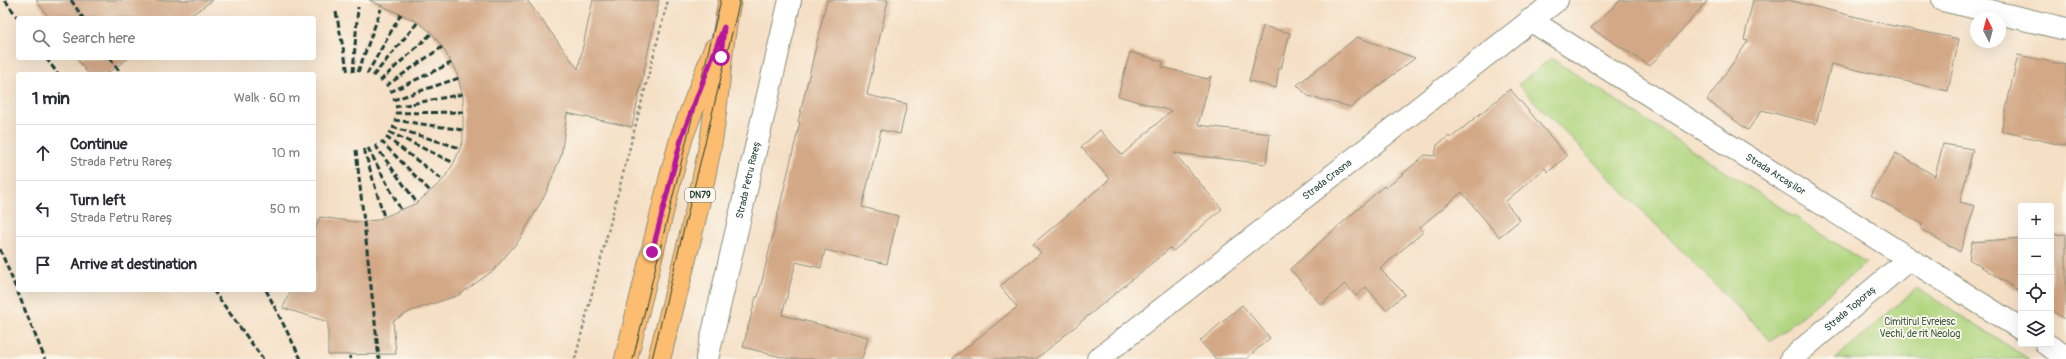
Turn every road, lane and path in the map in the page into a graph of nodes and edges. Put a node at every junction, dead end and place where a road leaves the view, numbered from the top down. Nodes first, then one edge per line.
1 (668, 0) edge
2 (730, 0) edge
3 (790, 0) edge
4 (1557, 0) edge
5 (1943, 0) edge
6 (1530, 20) junction
7 (724, 27) junction
8 (2066, 29) edge
9 (1909, 259) junction
10 (2018, 327) edge
11 (2051, 347) edge
12 (2066, 357) edge
13 (575, 359) edge
14 (626, 359) edge
15 (659, 359) edge
16 (707, 359) edge
17 (1098, 359) edge
18 (1791, 359) edge

1 - 13 path
2 - 7 main road, DN79
3 - 16 street, Strada Petru Rareș
4 - 6 street, Strada Crasna
5 - 8 street
6 - 9 street, Strada Arcașilor
6 - 17 street, Strada Crasna
7 - 14 main road, DN79
7 - 15 main road, DN79
9 - 10 street, Strada Arcașilor
9 - 18 street, Strada Toporaș
11 - 12 street

